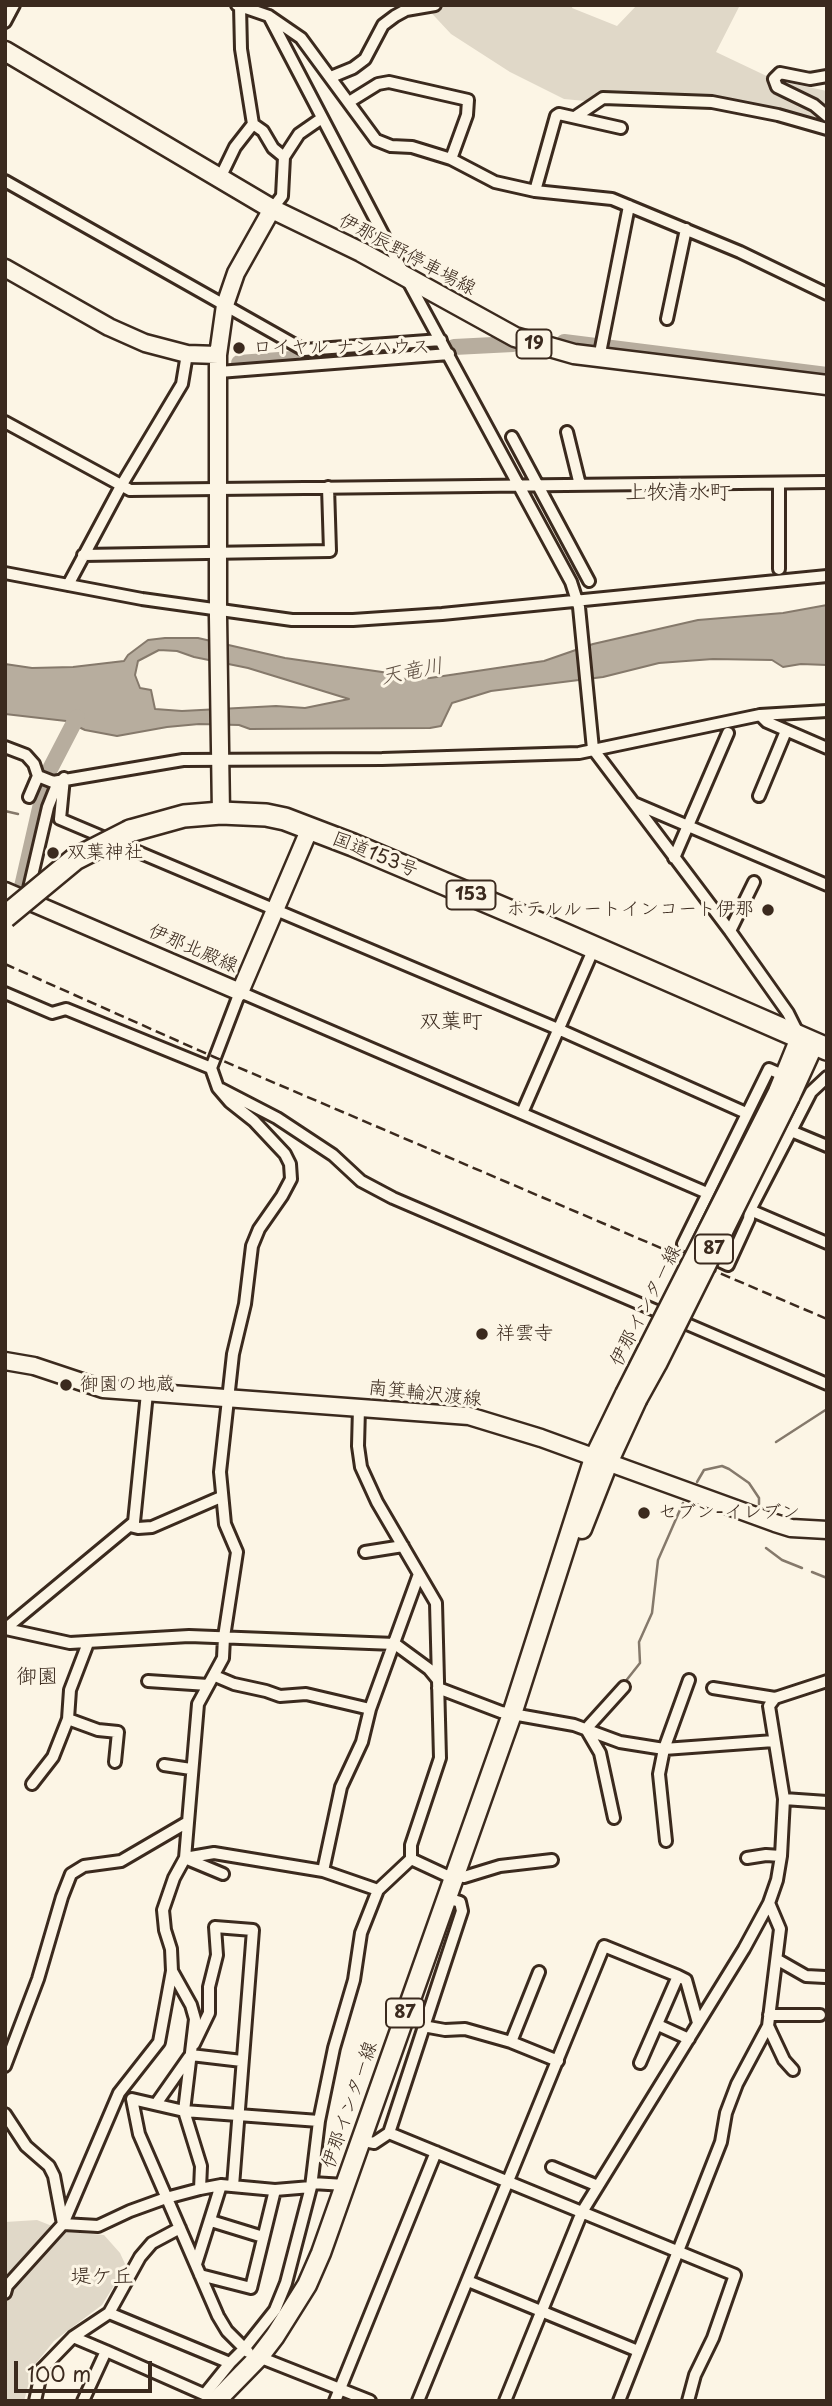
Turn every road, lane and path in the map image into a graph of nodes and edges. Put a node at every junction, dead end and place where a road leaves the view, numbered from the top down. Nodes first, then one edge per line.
1 (14, 5) edge
2 (435, 5) edge
3 (239, 6) edge
4 (270, 16) junction
5 (5, 22) edge
6 (5, 51) edge
7 (827, 76) edge
8 (331, 77) junction
9 (349, 102) junction
10 (827, 116) edge
11 (575, 117) junction
12 (321, 118) junction
13 (253, 124) junction
14 (621, 128) dead end
15 (827, 129) edge
16 (284, 157) junction
17 (451, 159) junction
18 (220, 178) junction
19 (5, 181) edge
20 (535, 191) junction
21 (629, 206) junction
22 (272, 209) junction
23 (686, 229) junction
24 (5, 268) edge
25 (408, 280) junction
26 (827, 294) edge
27 (225, 305) junction
28 (667, 319) dead end
29 (441, 340) junction
30 (187, 354) junction
31 (449, 355) junction
32 (599, 358) junction
33 (219, 363) junction
34 (827, 384) edge
35 (5, 422) edge
36 (567, 432) dead end
37 (512, 437) dead end
38 (827, 482) edge
39 (779, 483) junction
40 (519, 485) junction
41 (580, 485) junction
42 (121, 486) junction
43 (538, 486) junction
44 (218, 487) junction
45 (328, 487) junction
46 (218, 552) junction
47 (83, 555) junction
48 (779, 569) dead end
49 (5, 572) edge
50 (827, 576) edge
51 (589, 581) dead end
52 (68, 584) junction
53 (579, 603) junction
54 (218, 613) junction
55 (827, 711) edge
56 (760, 715) junction
57 (786, 731) junction
58 (728, 733) dead end
59 (5, 747) edge
60 (827, 748) edge
61 (593, 749) junction
62 (220, 756) junction
63 (38, 776) junction
64 (64, 778) junction
65 (758, 796) dead end
66 (29, 797) dead end
67 (634, 803) junction
68 (221, 813) junction
69 (688, 826) junction
70 (310, 828) junction
71 (674, 858) junction
72 (754, 882) dead end
73 (827, 886) edge
74 (16, 896) edge
75 (274, 911) junction
76 (5, 917) edge
77 (730, 931) junction
78 (594, 947) junction
79 (240, 992) junction
80 (5, 993) edge
81 (558, 1029) junction
82 (814, 1044) edge
83 (211, 1068) junction
84 (827, 1077) edge
85 (793, 1087) junction
86 (218, 1088) junction
87 (524, 1110) junction
88 (746, 1113) junction
89 (791, 1131) junction
90 (827, 1146) edge
91 (707, 1193) junction
92 (750, 1210) junction
93 (827, 1243) edge
94 (5, 1361) edge
95 (827, 1384) edge
96 (147, 1393) junction
97 (229, 1399) junction
98 (359, 1408) junction
99 (601, 1461) junction
100 (221, 1497) junction
101 (130, 1526) junction
102 (827, 1530) edge
103 (403, 1546) junction
104 (365, 1552) dead end
105 (419, 1574) junction
106 (5, 1629) edge
107 (224, 1637) junction
108 (89, 1643) junction
109 (395, 1644) junction
110 (689, 1680) dead end
111 (211, 1681) junction
112 (827, 1681) edge
113 (148, 1682) dead end
114 (438, 1684) junction
115 (624, 1687) dead end
116 (713, 1688) dead end
117 (775, 1698) junction
118 (370, 1709) junction
119 (512, 1714) junction
120 (68, 1719) junction
121 (586, 1729) junction
122 (774, 1741) junction
123 (664, 1749) junction
124 (115, 1762) dead end
125 (164, 1765) dead end
126 (191, 1769) junction
127 (32, 1784) dead end
128 (784, 1799) junction
129 (827, 1802) edge
130 (614, 1818) dead end
131 (186, 1823) junction
132 (666, 1841) dead end
133 (781, 1856) junction
134 (185, 1858) junction
135 (747, 1858) dead end
136 (411, 1859) junction
137 (552, 1860) dead end
138 (323, 1871) junction
139 (223, 1874) dead end
140 (459, 1878) junction
141 (378, 1890) junction
142 (447, 1898) junction
143 (769, 1903) junction
144 (778, 1960) junction
145 (172, 1971) junction
146 (539, 1972) dead end
147 (678, 1976) junction
148 (825, 1977) dead end
149 (820, 2015) dead end
150 (769, 2020) junction
151 (698, 2023) junction
152 (657, 2025) junction
153 (423, 2026) junction
154 (689, 2039) junction
155 (511, 2042) junction
156 (8, 2048) edge
157 (191, 2051) junction
158 (242, 2061) junction
159 (558, 2061) junction
160 (640, 2063) dead end
161 (5, 2066) edge
162 (793, 2070) dead end
163 (119, 2093) junction
164 (132, 2099) junction
165 (156, 2104) junction
166 (184, 2111) junction
167 (5, 2114) edge
168 (238, 2116) junction
169 (319, 2121) junction
170 (389, 2133) junction
171 (359, 2140) junction
172 (436, 2152) junction
173 (552, 2167) dead end
174 (508, 2181) junction
175 (227, 2185) junction
176 (312, 2185) junction
177 (345, 2185) junction
178 (598, 2186) junction
179 (200, 2189) junction
180 (275, 2190) junction
181 (166, 2198) junction
182 (582, 2212) junction
183 (211, 2221) junction
184 (63, 2224) junction
185 (180, 2228) junction
186 (263, 2237) junction
187 (679, 2252) junction
188 (198, 2269) junction
189 (468, 2281) junction
190 (5, 2293) edge
191 (542, 2311) junction
192 (109, 2313) junction
193 (73, 2337) junction
194 (106, 2351) junction
195 (638, 2351) junction
196 (253, 2355) junction
197 (230, 2363) junction
198 (340, 2388) junction
199 (213, 2398) edge
200 (35, 2401) edge
201 (83, 2401) edge
202 (335, 2401) edge
203 (370, 2401) edge
204 (418, 2401) edge
205 (505, 2401) edge
206 (619, 2401) edge
207 (688, 2401) edge

1 - 5 street
2 - 8 street
3 - 4 street
3 - 13 street
4 - 8 street
4 - 12 street
6 - 18 main road, 伊那辰野停車場線 / 19
7 - 10 street
8 - 9 street
9 - 17 street
9 - 17 street
11 - 14 street
11 - 15 street
11 - 20 street
12 - 16 street
12 - 25 street
13 - 16 street
13 - 18 street
16 - 22 street
17 - 20 street
18 - 22 main road, 伊那辰野停車場線 / 19
19 - 27 street
20 - 21 street
21 - 23 street
21 - 32 street
22 - 25 main road, 伊那辰野停車場線 / 19
22 - 27 main road
23 - 26 street
23 - 28 street
24 - 30 main road
25 - 29 street
25 - 32 main road, 伊那辰野停車場線 / 19
27 - 29 street
27 - 33 main road
29 - 31 street
30 - 33 main road
30 - 42 street
31 - 33 street
31 - 40 street
32 - 34 main road, 伊那辰野停車場線 / 19
33 - 44 main road
35 - 42 street
36 - 41 street
37 - 43 street
38 - 39 street
39 - 41 street
39 - 48 street
40 - 43 street
40 - 45 street
40 - 53 street
41 - 43 street
42 - 44 street
42 - 47 street
43 - 51 street
44 - 45 street
44 - 46 main road
45 - 46 street
46 - 47 street
46 - 54 main road
47 - 52 street
49 - 52 street
50 - 53 street
52 - 54 street
53 - 54 street
53 - 61 street
54 - 62 main road
55 - 56 street
56 - 57 street
56 - 61 street
57 - 60 street
57 - 65 street
58 - 69 street
59 - 63 street
61 - 62 street
61 - 67 street
62 - 64 street
62 - 68 main road
63 - 64 street
63 - 66 street
64 - 74 street
64 - 75 street
67 - 69 street
67 - 71 street
68 - 70 highway, 国道153号 / 153
68 - 76 highway, 国道153号 / 153, bridge
69 - 71 street
69 - 73 street
70 - 75 main road, 伊那北殿線
70 - 78 highway, 国道153号 / 153
71 - 77 street
72 - 77 street
74 - 79 main road, 伊那北殿線
75 - 79 main road, 伊那北殿線
75 - 81 street
77 - 82 street
78 - 81 street
78 - 82 highway, 国道153号 / 153
79 - 83 street
79 - 87 street
80 - 83 street
81 - 87 street
81 - 88 street
82 - 85 main road, 伊那インター線 / 87
83 - 86 street
84 - 85 street
85 - 88 street
85 - 89 street
85 - 99 main road, 伊那インター線 / 87, bridge
86 - 95 street
86 - 97 street
87 - 91 street
88 - 91 street
89 - 90 street
89 - 92 street
91 - 92 street
92 - 93 street
94 - 96 main road, 南箕輪沢渡線
96 - 97 main road, 南箕輪沢渡線
96 - 101 street
97 - 98 main road, 南箕輪沢渡線
97 - 100 street
98 - 99 main road, 南箕輪沢渡線
98 - 103 street
99 - 102 main road, 南箕輪沢渡線
99 - 119 main road, 伊那インター線 / 87
100 - 101 street
100 - 107 street
101 - 106 street
103 - 104 street
103 - 105 street
105 - 109 street
105 - 114 street
106 - 108 street
107 - 108 street
107 - 109 street
107 - 111 street
108 - 120 street
109 - 114 street
109 - 118 street
110 - 123 street
111 - 113 street
111 - 118 street
111 - 126 street
112 - 117 street
114 - 119 street
114 - 136 street
115 - 121 street
116 - 117 street
117 - 122 street
118 - 138 street
119 - 121 street
119 - 140 main road, 伊那インター線 / 87
120 - 124 street
120 - 127 street
121 - 123 street
121 - 130 street
122 - 123 street
122 - 128 street
123 - 132 street
125 - 126 street
126 - 131 street
128 - 129 street
128 - 133 street
131 - 134 street
131 - 156 street
133 - 135 street
133 - 143 street
134 - 138 street
134 - 139 street
134 - 145 street
136 - 140 street
136 - 141 street
137 - 140 street
138 - 141 street
140 - 142 main road, 伊那インター線 / 87
141 - 169 street
142 - 153 street
142 - 171 main road, 伊那インター線 / 87
143 - 144 street
143 - 151 street
144 - 148 street
144 - 150 street
145 - 157 street
145 - 163 street
146 - 155 street
147 - 151 street
147 - 152 street
147 - 159 street
149 - 150 street
150 - 162 street
150 - 187 street
151 - 154 street
152 - 154 street
152 - 160 street
153 - 155 street
153 - 170 street
154 - 178 street
155 - 159 street
156 - 161 street
157 - 158 street
157 - 158 street
157 - 165 street
157 - 166 street
158 - 168 street
159 - 174 street
163 - 164 street
163 - 184 street
164 - 165 street
164 - 181 street
165 - 166 street
166 - 168 street
166 - 179 street
167 - 184 street
168 - 169 street
168 - 175 street
169 - 176 street
170 - 171 street
170 - 172 street
171 - 177 main road, 伊那インター線 / 87
172 - 174 street
172 - 198 street
173 - 178 street
174 - 182 street
174 - 189 street
175 - 179 street
175 - 180 street
175 - 183 street
176 - 177 street
176 - 180 street
176 - 196 street
177 - 196 main road, 伊那インター線 / 87
178 - 182 street
179 - 181 street
180 - 186 street
181 - 184 street
181 - 185 street
182 - 187 street
182 - 191 street
183 - 186 street
183 - 188 street
184 - 190 street
185 - 188 street
185 - 192 street
186 - 188 street
187 - 195 street
187 - 207 street
188 - 196 street
189 - 191 street
189 - 204 street
191 - 195 street
191 - 205 street
192 - 193 street
192 - 197 street
193 - 194 street
193 - 200 street
194 - 199 street
194 - 201 street
195 - 206 street
196 - 197 street
196 - 198 street
196 - 199 main road, 伊那インター線 / 87
197 - 199 street
198 - 202 street
198 - 203 street

